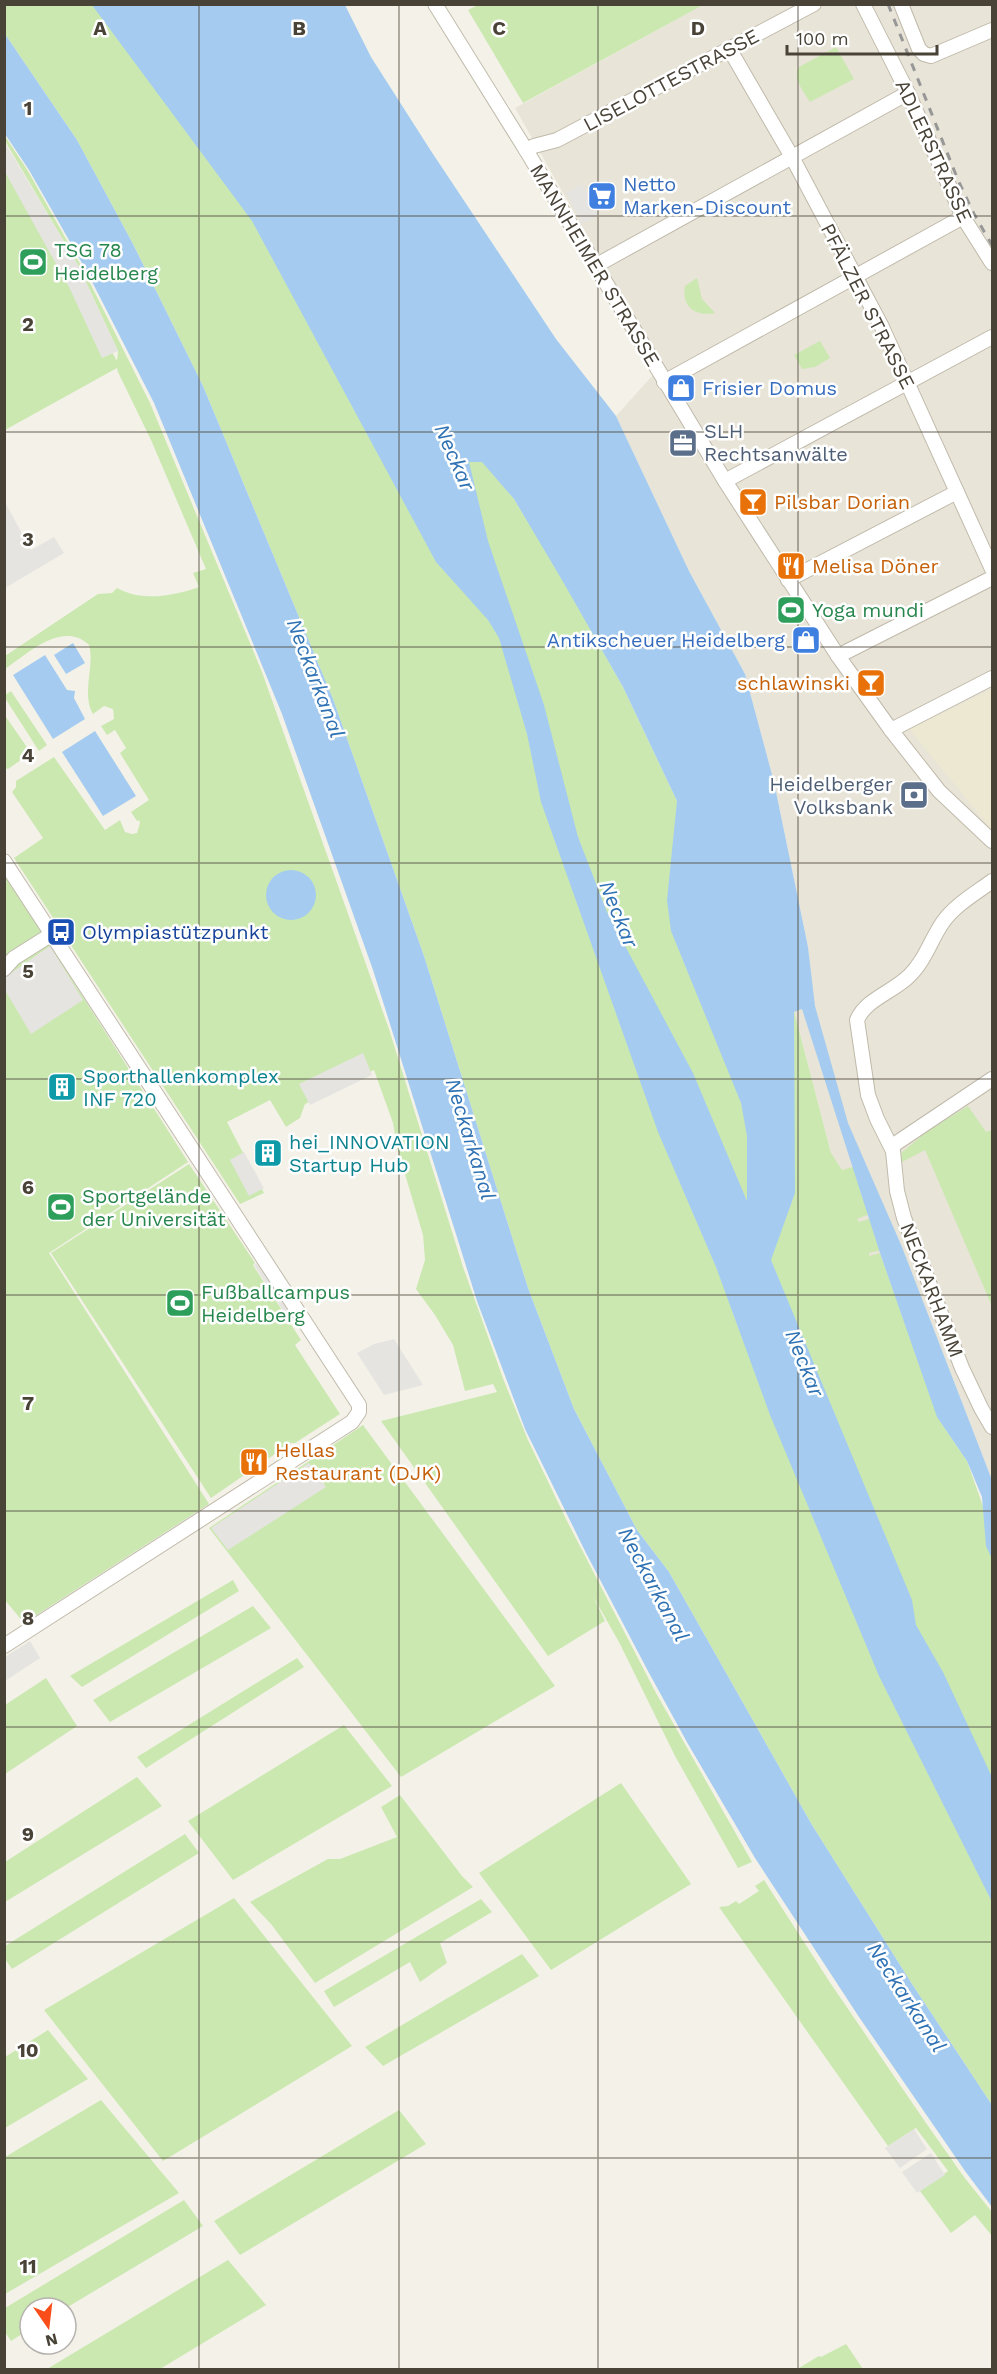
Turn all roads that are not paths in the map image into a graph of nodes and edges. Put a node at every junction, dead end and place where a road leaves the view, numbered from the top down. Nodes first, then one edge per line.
1 (435, 4) edge
2 (814, 4) edge
3 (863, 4) edge
4 (901, 4) edge
5 (993, 30) edge
6 (730, 50) junction
7 (908, 93) junction
8 (526, 150) junction
9 (792, 157) junction
10 (963, 217) junction
11 (993, 263) edge
12 (595, 266) junction
13 (855, 277) junction
14 (993, 337) edge
15 (664, 382) junction
16 (908, 383) junction
17 (725, 481) junction
18 (957, 492) junction
19 (993, 569) edge
20 (993, 578) edge
21 (788, 580) junction
22 (838, 656) junction
23 (993, 678) edge
24 (891, 730) junction
25 (993, 841) edge
26 (4, 861) edge
27 (993, 881) edge
28 (52, 934) junction
29 (4, 969) edge
30 (993, 1079) edge
31 (892, 1146) junction
32 (987, 1404) edge
33 (993, 1427) edge
34 (4, 1646) edge

1 - 8 street, MANNHEIMER STRASSE
2 - 6 street, LISELOTTESTRASSE
3 - 7 street, ADLERSTRASSE
4 - 5 street
6 - 8 street, LISELOTTESTRASSE
6 - 9 street, PFÄLZER STRASSE
7 - 9 street
7 - 10 street, ADLERSTRASSE
8 - 12 street, MANNHEIMER STRASSE
9 - 12 street
9 - 13 street, PFÄLZER STRASSE
10 - 11 street, ADLERSTRASSE
10 - 13 street
12 - 15 street, MANNHEIMER STRASSE
13 - 15 street
13 - 16 street, PFÄLZER STRASSE
14 - 16 street
15 - 17 street, MANNHEIMER STRASSE
16 - 17 street
16 - 18 street, PFÄLZER STRASSE
17 - 21 street, MANNHEIMER STRASSE
18 - 19 street, PFÄLZER STRASSE
18 - 21 street
20 - 22 street
21 - 22 street, MANNHEIMER STRASSE
22 - 24 street, MANNHEIMER STRASSE
23 - 24 street
24 - 25 street, MANNHEIMER STRASSE
26 - 28 street
27 - 31 street
28 - 29 street
28 - 34 street
30 - 31 street
31 - 32 street, NECKARHAMM
32 - 33 street, NECKARHAMM

